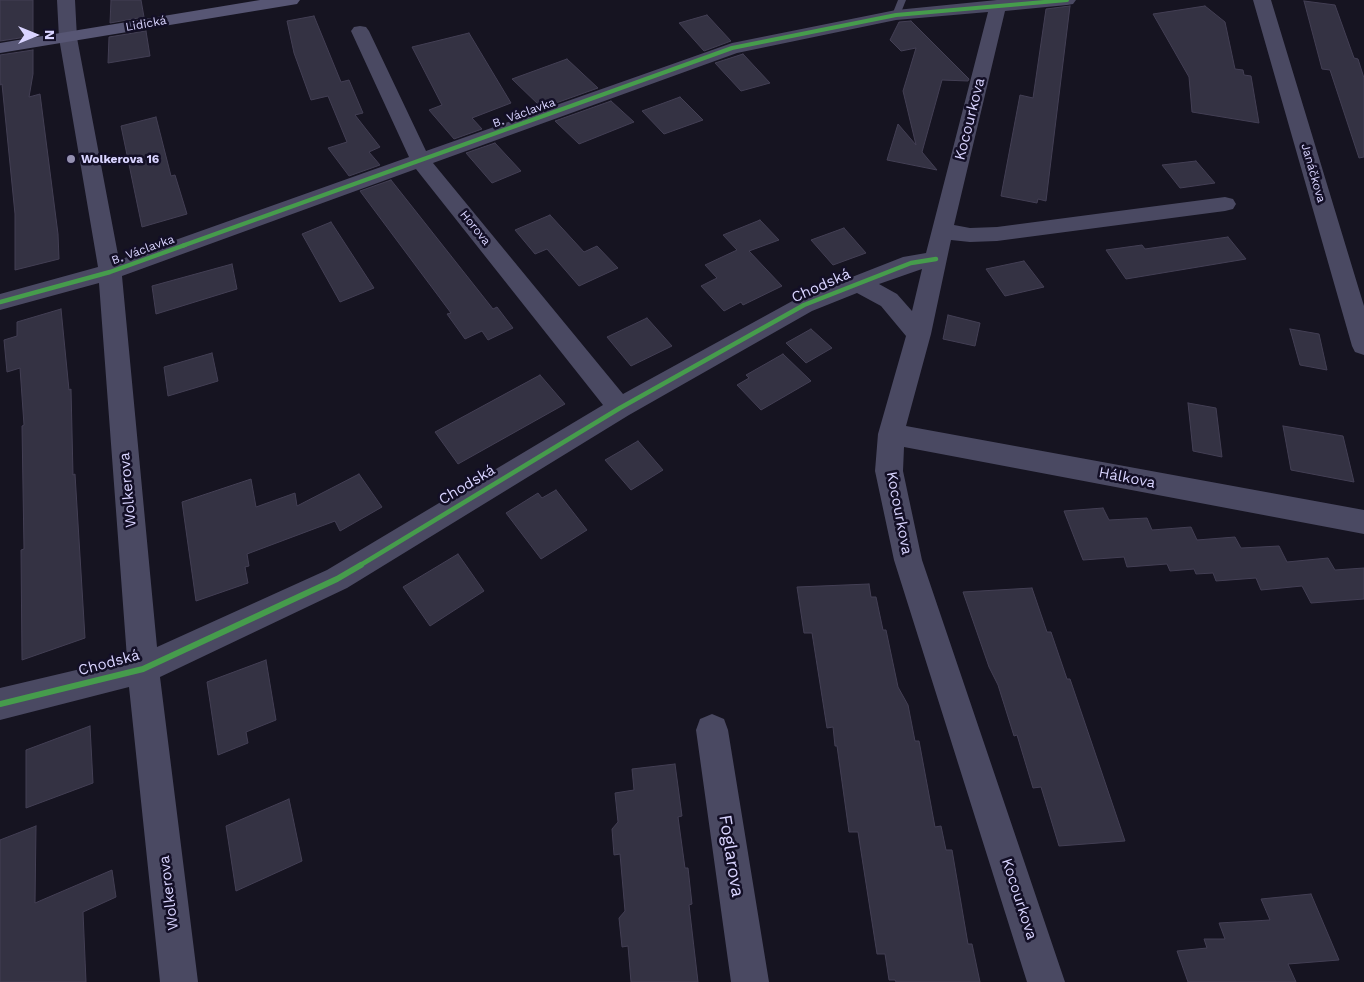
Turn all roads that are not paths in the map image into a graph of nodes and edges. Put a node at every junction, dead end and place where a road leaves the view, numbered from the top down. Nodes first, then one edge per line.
1 (66, 0) edge
2 (291, 0) edge
3 (1068, 0) edge
4 (1262, 0) edge
5 (998, 5) junction
6 (899, 7) edge
7 (360, 31) dead end
8 (68, 38) junction
9 (0, 48) edge
10 (421, 161) junction
11 (1225, 204) dead end
12 (942, 231) junction
13 (936, 259) junction
14 (110, 272) junction
15 (858, 283) junction
16 (0, 302) edge
17 (919, 334) junction
18 (1364, 346) edge
19 (620, 408) junction
20 (891, 434) junction
21 (1364, 522) edge
22 (143, 669) junction
23 (0, 704) edge
24 (712, 730) dead end
25 (179, 982) edge
26 (750, 982) edge
27 (1046, 982) edge

1 - 8 street, Wolkerova
2 - 8 main road, Lidická
3 - 5 street, B. Václavka
4 - 18 street, Janáčkova
5 - 6 street, B. Václavka
5 - 12 street, Kocourkova
6 - 10 street, B. Václavka
7 - 10 street, Horova
8 - 9 main road, Lidická
8 - 14 street, Wolkerova
10 - 14 street, B. Václavka
10 - 19 street, Horova
11 - 12 street
12 - 13 street, Kocourkova
13 - 15 street, Chodská
13 - 17 street, Kocourkova
14 - 16 street, B. Václavka
14 - 22 street, Wolkerova
15 - 17 street
15 - 19 street, Chodská
17 - 20 street, Kocourkova
19 - 22 street, Chodská
20 - 21 street, Hálkova
20 - 27 street, Kocourkova
22 - 23 street, Chodská
22 - 25 street, Wolkerova
24 - 26 street, Foglarova

